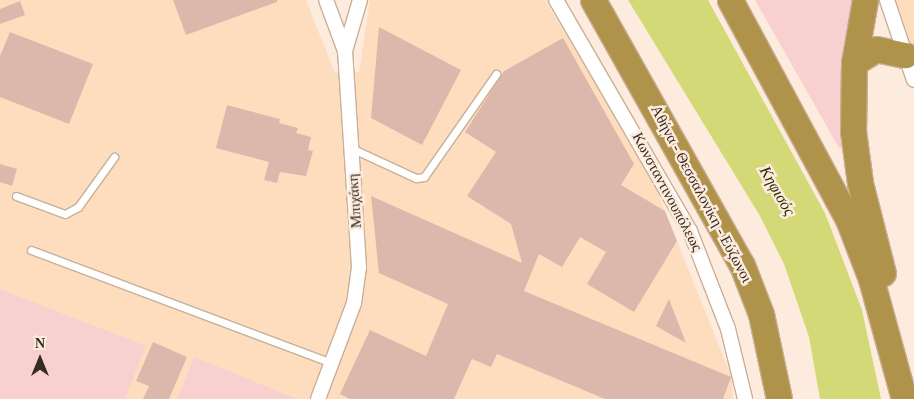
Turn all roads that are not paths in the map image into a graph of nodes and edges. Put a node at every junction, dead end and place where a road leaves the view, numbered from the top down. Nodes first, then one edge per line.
1 (326, 0) edge
2 (360, 0) edge
3 (556, 0) edge
4 (593, 0) edge
5 (730, 0) edge
6 (865, 0) edge
7 (887, 0) edge
8 (345, 51) junction
9 (905, 55) junction
10 (854, 63) junction
11 (496, 74) dead end
12 (914, 80) edge
13 (351, 148) junction
14 (114, 157) dead end
15 (16, 196) dead end
16 (31, 250) dead end
17 (890, 344) junction
18 (332, 362) junction
19 (318, 399) edge
20 (745, 399) edge
21 (779, 399) edge
22 (904, 399) edge

1 - 8 street, Μπιχάκη
2 - 8 street
3 - 20 street, Κωνσταντινουπόλεως
4 - 21 highway, Αθήνα - Θεσσαλονίκη - Εύζωνοι
5 - 17 highway
6 - 10 highway
7 - 9 street
8 - 13 street, Μπιχάκη
9 - 10 highway
9 - 12 street
10 - 17 highway
11 - 13 lane
13 - 18 street, Μπιχάκη
14 - 15 lane
16 - 18 lane
17 - 22 highway
18 - 19 street, Μπιχάκη

